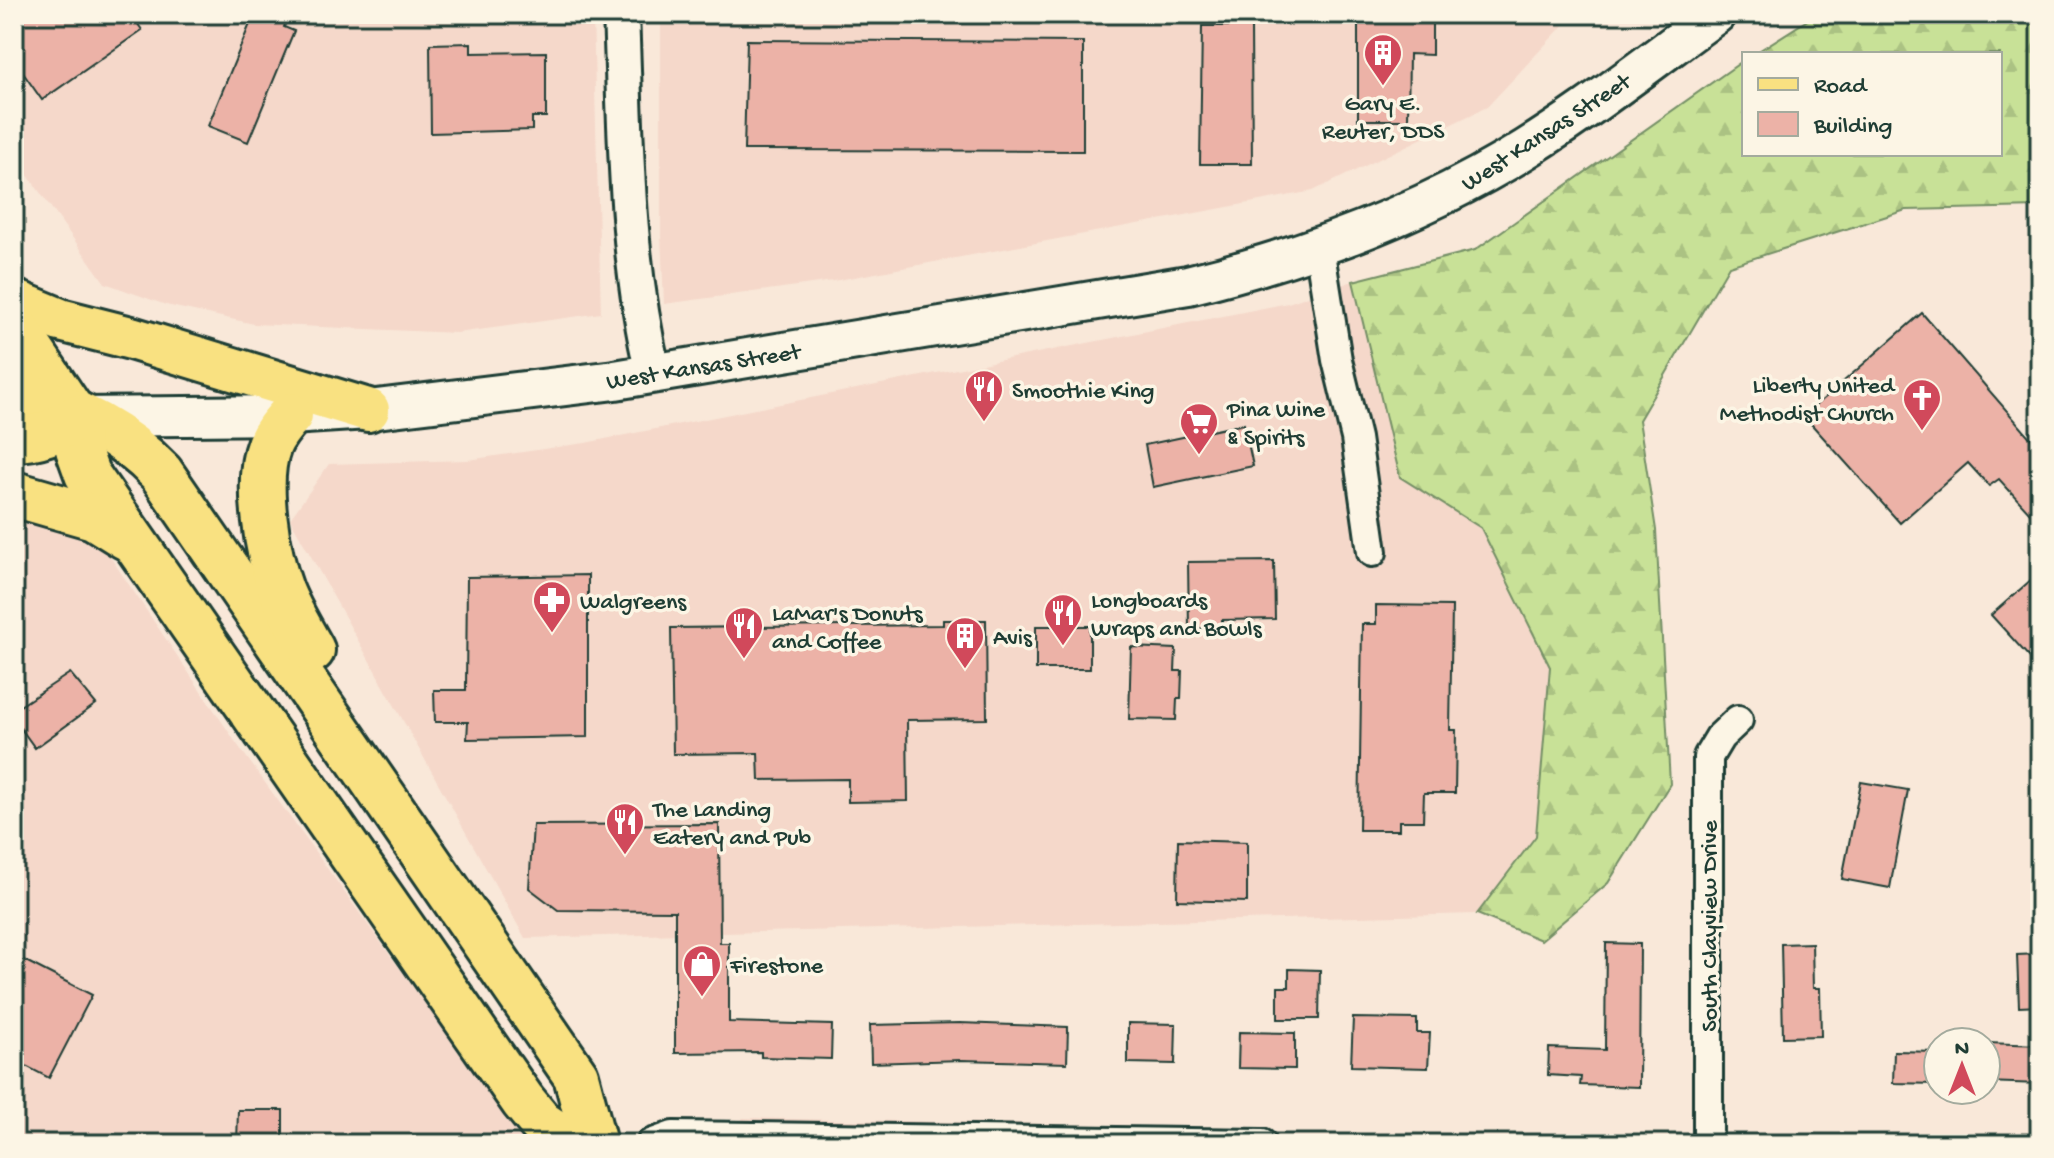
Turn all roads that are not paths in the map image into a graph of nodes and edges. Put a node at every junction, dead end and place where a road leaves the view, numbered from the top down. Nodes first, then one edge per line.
1 (621, 14) edge
2 (1716, 14) edge
3 (1319, 247) junction
4 (14, 301) edge
5 (14, 323) edge
6 (653, 373) junction
7 (14, 392) edge
8 (368, 410) junction
9 (290, 415) junction
10 (77, 417) junction
11 (14, 439) edge
12 (14, 494) edge
13 (139, 548) junction
14 (1372, 552) dead end
15 (1738, 720) dead end
16 (351, 748) junction
17 (572, 1144) edge
18 (594, 1144) edge
19 (651, 1144) edge
20 (1262, 1144) edge
21 (1708, 1144) edge

1 - 6 street
2 - 3 main road, West Kansas Street
3 - 6 main road, West Kansas Street
3 - 14 street
4 - 8 main road
5 - 10 main road
6 - 8 main road, West Kansas Street
7 - 10 highway, West Kansas Street
8 - 9 main road, West Kansas Street
9 - 10 main road, West Kansas Street
9 - 16 highway
10 - 11 highway, West Kansas Street
10 - 13 highway
10 - 16 highway
12 - 13 highway
13 - 17 highway
15 - 21 street, South Clayview Drive
16 - 18 highway
19 - 20 street

